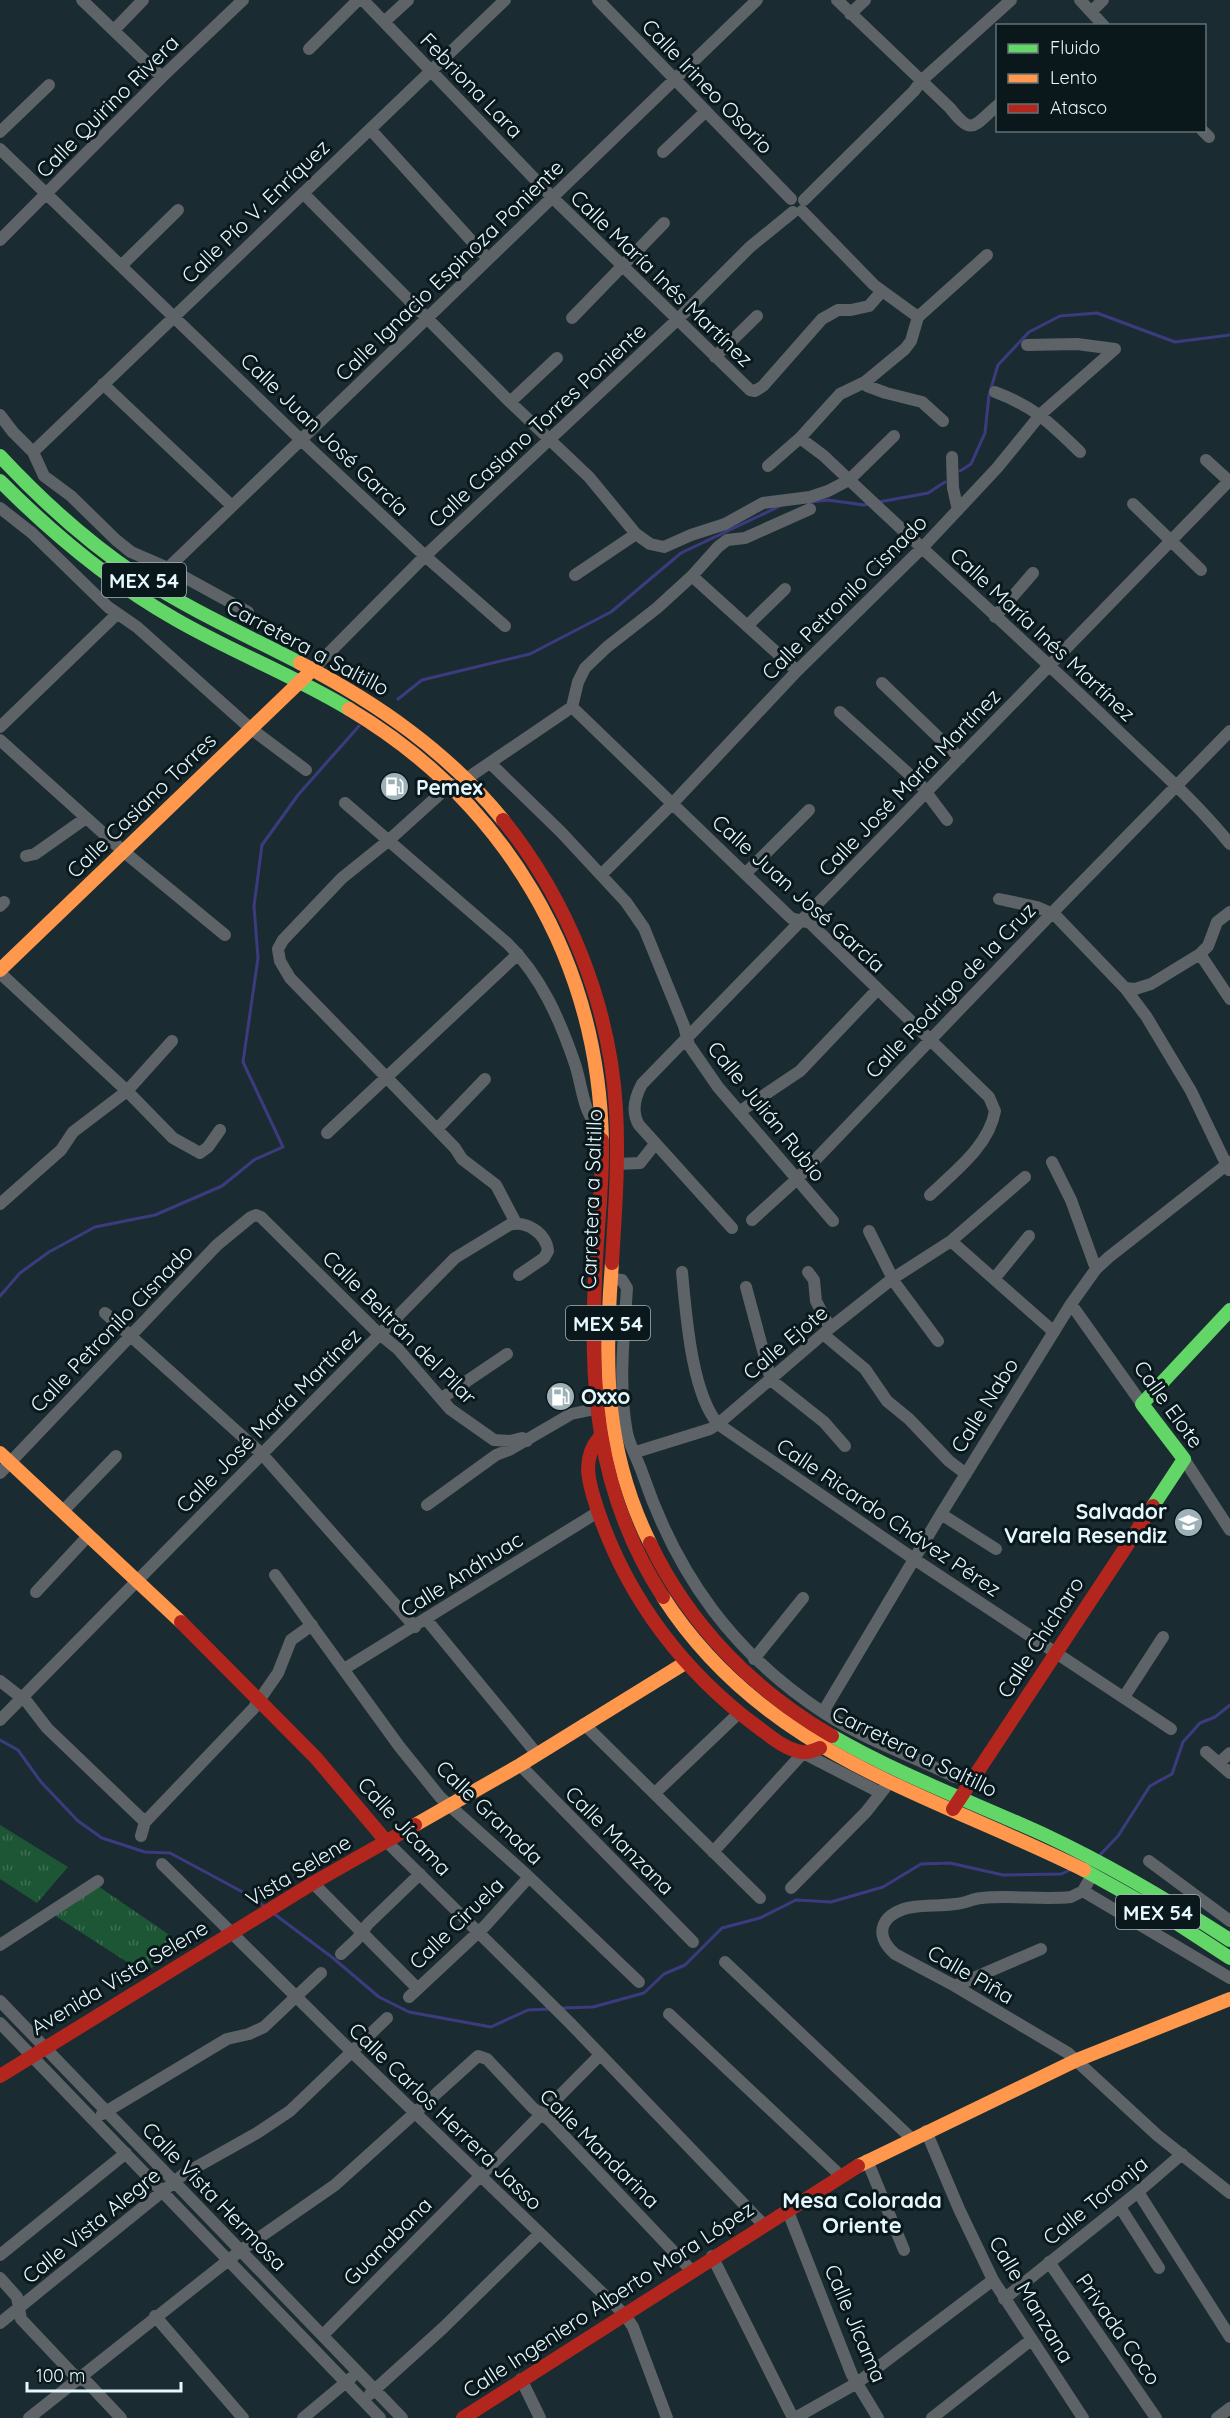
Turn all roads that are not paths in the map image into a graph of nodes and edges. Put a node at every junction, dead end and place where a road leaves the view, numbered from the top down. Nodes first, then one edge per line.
1 (82, 0) edge
2 (143, 0) edge
3 (243, 0) edge
4 (358, 0) edge
5 (363, 0) edge
6 (408, 0) edge
7 (505, 0) edge
8 (598, 0) edge
9 (757, 0) edge
10 (837, 0) edge
11 (865, 0) edge
12 (1011, 0) edge
13 (1080, 0) edge
14 (1103, 0) edge
15 (1091, 12) junction
16 (850, 14) junction
17 (384, 22) junction
18 (1102, 24) edge
19 (114, 30) junction
20 (309, 49) dead end
21 (431, 71) junction
22 (162, 77) junction
23 (675, 80) junction
24 (921, 81) junction
25 (49, 85) dead end
26 (996, 107) edge
27 (706, 111) junction
28 (370, 129) junction
29 (0, 132) edge
30 (0, 149) edge
31 (663, 152) dead end
32 (303, 193) junction
33 (46, 194) junction
34 (552, 197) junction
35 (797, 206) junction
36 (178, 210) dead end
37 (664, 223) dead end
38 (0, 240) edge
39 (987, 255) dead end
40 (488, 259) junction
41 (122, 265) junction
42 (623, 266) junction
43 (882, 291) junction
44 (174, 316) junction
45 (757, 316) dead end
46 (918, 316) junction
47 (426, 318) junction
48 (572, 318) dead end
49 (678, 320) junction
50 (1028, 345) dead end
51 (715, 357) junction
52 (557, 358) dead end
53 (865, 382) junction
54 (103, 384) junction
55 (995, 392) dead end
56 (510, 402) junction
57 (1041, 414) junction
58 (0, 415) edge
59 (943, 421) dead end
60 (894, 436) dead end
61 (800, 438) junction
62 (300, 439) junction
63 (551, 440) junction
64 (33, 452) junction
65 (1080, 452) dead end
66 (0, 456) edge
67 (952, 457) dead end
68 (1206, 460) dead end
69 (768, 466) dead end
70 (849, 480) junction
71 (1230, 480) edge
72 (0, 481) edge
73 (1133, 504) dead end
74 (231, 505) junction
75 (0, 508) edge
76 (810, 509) dead end
77 (958, 510) junction
78 (725, 524) junction
79 (636, 534) junction
80 (727, 540) junction
81 (1171, 541) junction
82 (923, 547) junction
83 (425, 556) junction
84 (168, 568) junction
85 (1201, 570) dead end
86 (1033, 573) dead end
87 (575, 575) dead end
88 (692, 576) junction
89 (784, 589) dead end
90 (248, 612) dead end
91 (117, 614) junction
92 (995, 617) junction
93 (505, 626) dead end
94 (747, 626) junction
95 (1050, 665) junction
96 (312, 670) junction
97 (797, 671) junction
98 (299, 682) junction
99 (882, 683) dead end
100 (572, 708) junction
101 (840, 712) dead end
102 (0, 727) edge
103 (250, 728) junction
104 (1230, 731) edge
105 (0, 740) edge
106 (960, 758) junction
107 (490, 763) junction
108 (306, 770) dead end
109 (466, 779) junction
110 (451, 784) junction
111 (1175, 786) junction
112 (927, 792) junction
113 (345, 803) dead end
114 (672, 804) junction
115 (809, 810) dead end
116 (86, 818) junction
117 (947, 820) dead end
118 (388, 841) junction
119 (1230, 844) edge
120 (123, 851) junction
121 (26, 856) dead end
122 (602, 874) junction
123 (745, 874) junction
124 (999, 899) dead end
125 (1230, 912) edge
126 (1052, 913) junction
127 (800, 920) junction
128 (225, 935) dead end
129 (518, 954) junction
130 (1200, 954) junction
131 (0, 972) edge
132 (1125, 988) junction
133 (878, 989) junction
134 (1230, 999) edge
135 (686, 1036) junction
136 (930, 1039) junction
137 (172, 1041) dead end
138 (388, 1077) junction
139 (485, 1079) dead end
140 (127, 1091) junction
141 (739, 1112) junction
142 (636, 1120) junction
143 (617, 1124) junction
144 (437, 1129) junction
145 (220, 1130) dead end
146 (602, 1131) junction
147 (327, 1132) dead end
148 (655, 1144) junction
149 (1052, 1162) dead end
150 (617, 1164) junction
151 (1229, 1166) edge
152 (1025, 1177) dead end
153 (796, 1180) junction
154 (930, 1196) dead end
155 (0, 1204) edge
156 (256, 1215) joint
157 (752, 1220) dead end
158 (833, 1221) dead end
159 (516, 1223) junction
160 (732, 1228) dead end
161 (870, 1231) dead end
162 (1029, 1236) dead end
163 (951, 1241) junction
164 (1096, 1269) junction
165 (682, 1272) dead end
166 (808, 1272) dead end
167 (519, 1275) dead end
168 (610, 1279) junction
169 (892, 1279) junction
170 (994, 1279) junction
171 (746, 1287) dead end
172 (1071, 1304) junction
173 (1230, 1310) edge
174 (105, 1313) dead end
175 (827, 1331) junction
176 (1054, 1332) junction
177 (381, 1334) junction
178 (132, 1337) junction
179 (938, 1341) dead end
180 (507, 1354) dead end
181 (623, 1378) junction
182 (607, 1379) junction
183 (771, 1380) junction
184 (442, 1398) junction
185 (1143, 1404) junction
186 (595, 1409) junction
187 (718, 1424) junction
188 (599, 1438) junction
189 (527, 1440) junction
190 (845, 1446) dead end
191 (636, 1452) junction
192 (262, 1454) junction
193 (116, 1456) dead end
194 (5, 1457) edge
195 (1184, 1459) junction
196 (0, 1473) edge
197 (966, 1474) junction
198 (427, 1505) dead end
199 (63, 1511) junction
200 (598, 1512) junction
201 (941, 1514) junction
202 (1230, 1530) edge
203 (88, 1536) junction
204 (996, 1549) dead end
205 (914, 1559) junction
206 (274, 1575) dead end
207 (137, 1580) junction
208 (36, 1592) dead end
209 (803, 1598) dead end
210 (426, 1619) junction
211 (312, 1624) junction
212 (415, 1626) junction
213 (1163, 1637) dead end
214 (1055, 1652) junction
215 (754, 1659) junction
216 (685, 1663) junction
217 (344, 1669) junction
218 (0, 1681) edge
219 (20, 1697) junction
220 (1124, 1697) junction
221 (260, 1700) junction
222 (823, 1712) junction
223 (739, 1713) junction
224 (0, 1720) edge
225 (584, 1724) junction
226 (1171, 1729) dead end
227 (820, 1748) junction
228 (1206, 1752) dead end
229 (803, 1753) junction
230 (1230, 1753) edge
231 (537, 1754) junction
232 (1219, 1763) junction
233 (519, 1765) junction
234 (1230, 1773) edge
235 (974, 1775) junction
236 (885, 1787) junction
237 (655, 1793) junction
238 (961, 1797) junction
239 (448, 1804) junction
240 (953, 1810) junction
241 (145, 1822) junction
242 (141, 1836) dead end
243 (387, 1841) junction
244 (713, 1852) junction
245 (1149, 1861) dead end
246 (162, 1864) dead end
247 (1088, 1872) junction
248 (420, 1874) junction
249 (529, 1877) junction
250 (98, 1881) dead end
251 (313, 1883) junction
252 (791, 1888) dead end
253 (1083, 1891) junction
254 (760, 1898) dead end
255 (1230, 1921) edge
256 (363, 1931) junction
257 (477, 1933) junction
258 (231, 1934) junction
259 (1230, 1940) edge
260 (693, 1942) dead end
261 (0, 1945) edge
262 (1041, 1949) dead end
263 (341, 1954) dead end
264 (1230, 1958) edge
265 (725, 1962) dead end
266 (321, 1973) dead end
267 (1230, 1978) edge
268 (639, 1982) dead end
269 (955, 1986) junction
270 (296, 1997) junction
271 (1230, 1998) edge
272 (0, 2001) edge
273 (669, 2014) dead end
274 (387, 2018) dead end
275 (0, 2023) edge
276 (45, 2047) junction
277 (352, 2053) junction
278 (32, 2055) junction
279 (599, 2056) junction
280 (1077, 2060) junction
281 (0, 2076) edge
282 (107, 2111) junction
283 (414, 2113) junction
284 (542, 2114) junction
285 (93, 2119) junction
286 (926, 2131) junction
287 (911, 2138) junction
288 (126, 2152) junction
289 (1182, 2154) junction
290 (867, 2160) junction
291 (480, 2176) junction
292 (841, 2176) junction
293 (175, 2182) junction
294 (1228, 2188) edge
295 (163, 2192) junction
296 (1138, 2192) junction
297 (1120, 2207) junction
298 (787, 2209) junction
299 (763, 2224) junction
300 (539, 2234) junction
301 (904, 2250) dead end
302 (240, 2251) junction
303 (0, 2255) edge
304 (712, 2256) junction
305 (228, 2260) junction
306 (1049, 2262) junction
307 (1159, 2268) dead end
308 (691, 2270) junction
309 (0, 2278) edge
310 (993, 2280) junction
311 (1004, 2299) junction
312 (19, 2308) junction
313 (625, 2315) junction
314 (155, 2316) junction
315 (0, 2323) edge
316 (323, 2335) junction
317 (1230, 2337) edge
318 (1031, 2340) junction
319 (358, 2371) junction
320 (80, 2378) junction
321 (521, 2379) junction
322 (345, 2382) junction
323 (857, 2383) junction
324 (375, 2389) junction
325 (363, 2400) junction
326 (1230, 2408) edge
327 (1078, 2417) edge
328 (29, 2418) edge
329 (121, 2418) edge
330 (243, 2418) edge
331 (303, 2418) edge
332 (380, 2418) edge
333 (402, 2418) edge
334 (463, 2418) edge
335 (540, 2418) edge
336 (667, 2418) edge
337 (794, 2418) edge
338 (878, 2418) edge
339 (932, 2418) edge
340 (1156, 2418) edge
341 (1217, 2418) edge

1 - 19 street
2 - 19 street
3 - 22 street, Calle Quirino Rivera
4 - 20 street
5 - 17 street, Febriona Lara
6 - 17 street
7 - 21 street, Calle Pío V. Enríquez
8 - 23 street, Calle Irineo Osorio
9 - 23 street, Calle Ignacio Espinoza Poniente
10 - 16 street
11 - 16 street
12 - 24 street, Calle Casiano Torres Poniente
13 - 15 street
14 - 15 street
15 - 18 street
16 - 24 street
17 - 21 street, Febriona Lara
19 - 22 street
21 - 28 street, Calle Pío V. Enríquez
21 - 34 street, Febriona Lara
22 - 33 street, Calle Quirino Rivera
23 - 27 street, Calle Irineo Osorio
23 - 34 street, Calle Ignacio Espinoza Poniente
24 - 26 street
24 - 35 street, Calle Casiano Torres Poniente
25 - 29 street
27 - 31 street
27 - 35 street, Calle Irineo Osorio
28 - 32 street, Calle Pío V. Enríquez
28 - 40 street
30 - 33 street, Calle Juan José García
32 - 44 street, Calle Pío V. Enríquez
32 - 47 street
33 - 38 street, Calle Quirino Rivera
33 - 41 street, Calle Juan José García
34 - 40 street, Calle Ignacio Espinoza Poniente
34 - 42 street, Calle María Inés Martínez
35 - 43 street, Calle Irineo Osorio
35 - 49 street, Calle Casiano Torres Poniente
36 - 41 street
37 - 42 street
39 - 46 street
40 - 47 street, Calle Ignacio Espinoza Poniente
41 - 44 street, Calle Juan José García
42 - 48 street
42 - 49 street, Calle María Inés Martínez
43 - 46 street, Calle Irineo Osorio
43 - 51 street, Calle María Inés Martínez
44 - 54 street, Calle Pío V. Enríquez
44 - 62 street, Calle Juan José García
45 - 51 street
46 - 53 street
47 - 56 street
47 - 62 street, Calle Ignacio Espinoza Poniente
49 - 51 street, Calle María Inés Martínez
49 - 63 street, Calle Casiano Torres Poniente
50 - 57 street, Calle Petronilo Cisnado
52 - 56 street
53 - 59 street
53 - 61 street
54 - 64 street, Calle Pío V. Enríquez
54 - 74 street
55 - 57 street
56 - 63 street
57 - 65 street
57 - 77 street, Calle Petronilo Cisnado
58 - 64 street
60 - 70 street
61 - 69 street
61 - 70 street, Calle María Inés Martínez
62 - 74 street, Calle Ignacio Espinoza Poniente
62 - 83 street, Calle Juan José García
63 - 79 street
63 - 83 street, Calle Casiano Torres Poniente
64 - 84 street
66 - 96 main road, Carretera a Saltillo / MEX 54
67 - 77 street
68 - 71 street
70 - 78 street
70 - 82 street, Calle María Inés Martínez
71 - 81 street, Calle José María Martínez
72 - 98 main road, Carretera a Saltillo / MEX 54
73 - 81 street
74 - 84 street, Calle Ignacio Espinoza Poniente
75 - 91 street
76 - 80 street
77 - 82 street, Calle Petronilo Cisnado
78 - 79 street
78 - 80 street
79 - 87 street
80 - 88 street
81 - 85 street
81 - 95 street, Calle José María Martínez
82 - 92 street, Calle María Inés Martínez
82 - 97 street, Calle Petronilo Cisnado
83 - 93 street, Calle Juan José García
83 - 96 street, Calle Casiano Torres Poniente
84 - 90 street
86 - 92 street
88 - 94 street
88 - 100 street
89 - 94 street
91 - 102 street
91 - 103 street
92 - 95 street, Calle María Inés Martínez
94 - 97 street
95 - 106 street, Calle José María Martínez
95 - 111 street, Calle María Inés Martínez
96 - 98 main road, Calle Casiano Torres
96 - 109 main road, Carretera a Saltillo / MEX 54
97 - 114 street, Calle Petronilo Cisnado
98 - 103 main road, Calle Casiano Torres
98 - 110 main road, Carretera a Saltillo / MEX 54
99 - 106 street
100 - 107 street
100 - 114 street, Calle Juan José García
101 - 112 street
103 - 108 street
103 - 120 main road, Calle Casiano Torres
104 - 111 street, Calle Rodrigo de la Cruz
105 - 116 street
106 - 112 street, Calle José María Martínez
107 - 109 street
107 - 122 street, Calle Julián Rubio
109 - 143 main road, Carretera a Saltillo / MEX 54
110 - 118 street
110 - 146 main road, Carretera a Saltillo / MEX 54
111 - 119 street, Calle María Inés Martínez
111 - 126 street, Calle Rodrigo de la Cruz
112 - 117 street
112 - 127 street, Calle José María Martínez
113 - 118 street
114 - 122 street, Calle Petronilo Cisnado
114 - 123 street, Calle Juan José García
115 - 123 street
116 - 120 street
116 - 121 street
118 - 129 street
118 - 138 street
120 - 128 street
120 - 131 main road, Calle Casiano Torres
122 - 135 street, Calle Julián Rubio
123 - 127 street, Calle Juan José García
124 - 126 street
125 - 130 street
126 - 132 street
126 - 136 street, Calle Rodrigo de la Cruz
127 - 133 street, Calle Juan José García
127 - 135 street, Calle José María Martínez
129 - 138 street
129 - 146 street
130 - 132 street
130 - 134 street
131 - 140 street
132 - 151 street
133 - 136 street, Calle Juan José García
133 - 141 street
135 - 141 street, Calle Julián Rubio
135 - 142 street, Calle José María Martínez
136 - 153 street, Calle Rodrigo de la Cruz
136 - 154 street, Calle Juan José García
137 - 140 street
138 - 144 street
138 - 147 street
139 - 144 street
140 - 145 street
140 - 155 street
141 - 153 street, Calle Julián Rubio
142 - 143 street
142 - 148 street
143 - 150 main road, Carretera a Saltillo / MEX 54
144 - 159 street
146 - 186 main road, Carretera a Saltillo / MEX 54
148 - 150 street
148 - 160 street
149 - 164 street
150 - 168 main road, Carretera a Saltillo / MEX 54
151 - 164 street, Calle Nabo
152 - 163 street, Calle Ejote
153 - 157 street, Calle Rodrigo de la Cruz
153 - 158 street, Calle Julián Rubio
156 - 177 street, Calle Beltrán del Pilar
156 - 178 street, Calle Petronilo Cisnado
159 - 167 street
159 - 177 street, Calle José María Martínez
161 - 169 street
162 - 170 street
163 - 169 street, Calle Ejote
163 - 170 street
164 - 172 street, Calle Nabo
165 - 187 street, Calle Ricardo Chávez Pérez
166 - 175 street
168 - 181 street
168 - 182 main road, Carretera a Saltillo / MEX 54
169 - 175 street, Calle Ejote
169 - 179 street
170 - 176 street
171 - 183 street
172 - 176 street, Calle Nabo
172 - 185 street, Calle Elote
173 - 185 main road
174 - 178 street
175 - 183 street, Calle Ejote
175 - 197 street
176 - 197 street, Calle Nabo
177 - 184 street, Calle Beltrán del Pilar
177 - 192 street, Calle José María Martínez
178 - 192 street
178 - 194 street, Calle Petronilo Cisnado
180 - 184 street
181 - 182 street
181 - 191 street
182 - 238 main road, Carretera a Saltillo / MEX 54
183 - 187 street, Calle Ejote
183 - 190 street
184 - 189 street, Calle Beltrán del Pilar
185 - 195 main road, Calle Elote
186 - 188 main road, Carretera a Saltillo / MEX 54
186 - 189 street
187 - 191 street, Calle Ejote
187 - 205 street, Calle Ricardo Chávez Pérez
188 - 200 main road
188 - 227 main road, Carretera a Saltillo / MEX 54
189 - 198 street
191 - 215 street
192 - 207 street, Calle José María Martínez
192 - 212 street
193 - 199 street
194 - 196 street, Calle Petronilo Cisnado
194 - 199 main road, Calle Jícama
195 - 202 street, Calle Elote
195 - 214 main road, Calle Chícharo
197 - 201 street, Calle Nabo
199 - 203 main road, Calle Jícama
200 - 210 street, Calle Anáhuac
200 - 216 main road
201 - 204 street
201 - 205 street, Calle Nabo
203 - 207 main road, Calle Jícama
203 - 208 street
205 - 214 street, Calle Ricardo Chávez Pérez
205 - 222 street, Calle Nabo
206 - 211 street, Calle Granada
207 - 219 street, Calle José María Martínez
207 - 221 main road, Calle Jícama
209 - 215 street
210 - 212 street, Calle Anáhuac
210 - 231 street
211 - 217 street, Calle Granada
211 - 221 street
212 - 217 street, Calle Anáhuac
213 - 220 street
214 - 220 street, Calle Ricardo Chávez Pérez
214 - 235 main road, Calle Chícharo
215 - 222 street
216 - 223 main road
216 - 225 main road, Vista Selene
217 - 239 street, Calle Granada
218 - 219 street
219 - 224 street, Calle José María Martínez
219 - 241 street
220 - 226 street, Calle Ricardo Chávez Pérez
221 - 241 street
221 - 243 main road, Calle Jícama
222 - 235 street
223 - 229 main road
223 - 237 street
225 - 231 main road, Vista Selene
225 - 237 street
227 - 229 main road
227 - 236 main road, Carretera a Saltillo / MEX 54
228 - 232 street
229 - 236 street
229 - 244 street
230 - 232 street
231 - 233 main road, Vista Selene
232 - 234 street
233 - 239 main road, Vista Selene
233 - 260 street, Calle Manzana
235 - 238 main road, Calle Chícharo
236 - 240 main road, Carretera a Saltillo / MEX 54
236 - 252 street
237 - 244 street
238 - 240 main road, Calle Chícharo
238 - 259 main road, Carretera a Saltillo / MEX 54
239 - 243 main road, Vista Selene
239 - 249 street, Calle Granada
240 - 247 main road, Carretera a Saltillo / MEX 54
241 - 242 street
243 - 248 street, Calle Jícama
243 - 251 main road, Vista Selene
244 - 254 street
245 - 255 street
246 - 258 street, Calle Carlos Herrera Jasso
247 - 253 street
247 - 264 main road, Carretera a Saltillo / MEX 54
248 - 256 street
248 - 257 street, Calle Jícama
249 - 257 street, Calle Ciruela
249 - 268 street, Calle Granada
250 - 261 street
251 - 256 street
251 - 258 main road, Vista Selene
253 - 267 street
253 - 269 street, Calle Piña
256 - 257 street, Calle Ciruela
256 - 263 street
257 - 279 street, Calle Jícama
258 - 270 street, Calle Carlos Herrera Jasso
258 - 276 main road, Avenida Vista Selene
262 - 269 street
265 - 287 street
266 - 270 street
269 - 280 street, Calle Piña
270 - 277 street, Calle Carlos Herrera Jasso
270 - 282 street
271 - 280 main road, Calle Ingeniero Alberto Mora López
272 - 276 street, Calle Vista Hermosa
273 - 292 street
274 - 277 street
275 - 278 street, Calle Vista Hermosa
276 - 278 main road, Avenida Vista Selene
276 - 282 street, Calle Vista Hermosa
277 - 283 street, Calle Carlos Herrera Jasso
277 - 293 street, Calle Vista Alegre
278 - 281 main road, Avenida Vista Selene
278 - 285 street, Calle Vista Hermosa
279 - 284 street, Guanabana
279 - 299 street, Calle Jícama
280 - 286 main road, Calle Ingeniero Alberto Mora López
280 - 289 street, Calle Piña
282 - 285 street
282 - 293 street, Calle Vista Hermosa
283 - 284 street, Calle Mandarina
283 - 291 street, Calle Carlos Herrera Jasso
283 - 302 street
284 - 291 street, Guanabana
284 - 308 street, Calle Mandarina
285 - 288 street, Calle Vista Hermosa
286 - 287 main road, Calle Ingeniero Alberto Mora López
286 - 310 street, Calle Manzana
287 - 290 main road, Calle Ingeniero Alberto Mora López
288 - 295 street, Calle Vista Hermosa
288 - 303 street
289 - 294 street, Calle Piña
289 - 296 street, Calle Toronja
290 - 292 main road, Calle Ingeniero Alberto Mora López
290 - 301 street
291 - 300 street, Calle Carlos Herrera Jasso
291 - 316 street, Guanabana
292 - 298 main road, Calle Ingeniero Alberto Mora López
293 - 295 street, Calle Vista Alegre
293 - 302 street, Calle Vista Hermosa
295 - 305 street, Calle Vista Hermosa
295 - 312 street, Calle Vista Alegre
296 - 297 street, Calle Toronja
296 - 317 street
297 - 306 street, Calle Toronja
297 - 307 street
298 - 299 main road, Calle Ingeniero Alberto Mora López
298 - 323 street, Calle Jícama
299 - 304 main road, Calle Ingeniero Alberto Mora López
300 - 313 street, Calle Carlos Herrera Jasso
300 - 324 street
302 - 305 street
302 - 316 street, Calle Vista Hermosa
304 - 308 main road, Calle Ingeniero Alberto Mora López
304 - 337 street
305 - 314 street
305 - 322 street, Calle Vista Hermosa
306 - 311 street, Calle Toronja
306 - 340 street, Privada Coco
308 - 313 main road, Calle Ingeniero Alberto Mora López
309 - 312 street
310 - 311 street, Calle Manzana
310 - 323 street
311 - 318 street, Calle Manzana
312 - 315 street, Calle Vista Alegre
312 - 320 street
313 - 321 main road, Calle Ingeniero Alberto Mora López
313 - 336 street, Calle Carlos Herrera Jasso
314 - 320 street
314 - 330 street
316 - 319 street, Calle Vista Hermosa
318 - 327 street, Calle Manzana
318 - 339 street
319 - 322 street
319 - 324 street, Calle Vista Hermosa
320 - 328 street
320 - 329 street
321 - 334 main road, Calle Ingeniero Alberto Mora López
321 - 335 street
322 - 325 street, Calle Vista Hermosa
322 - 331 street
323 - 337 street
323 - 338 street, Calle Jícama
324 - 325 street
324 - 333 street, Calle Vista Hermosa
325 - 332 street, Calle Vista Hermosa
326 - 341 street

